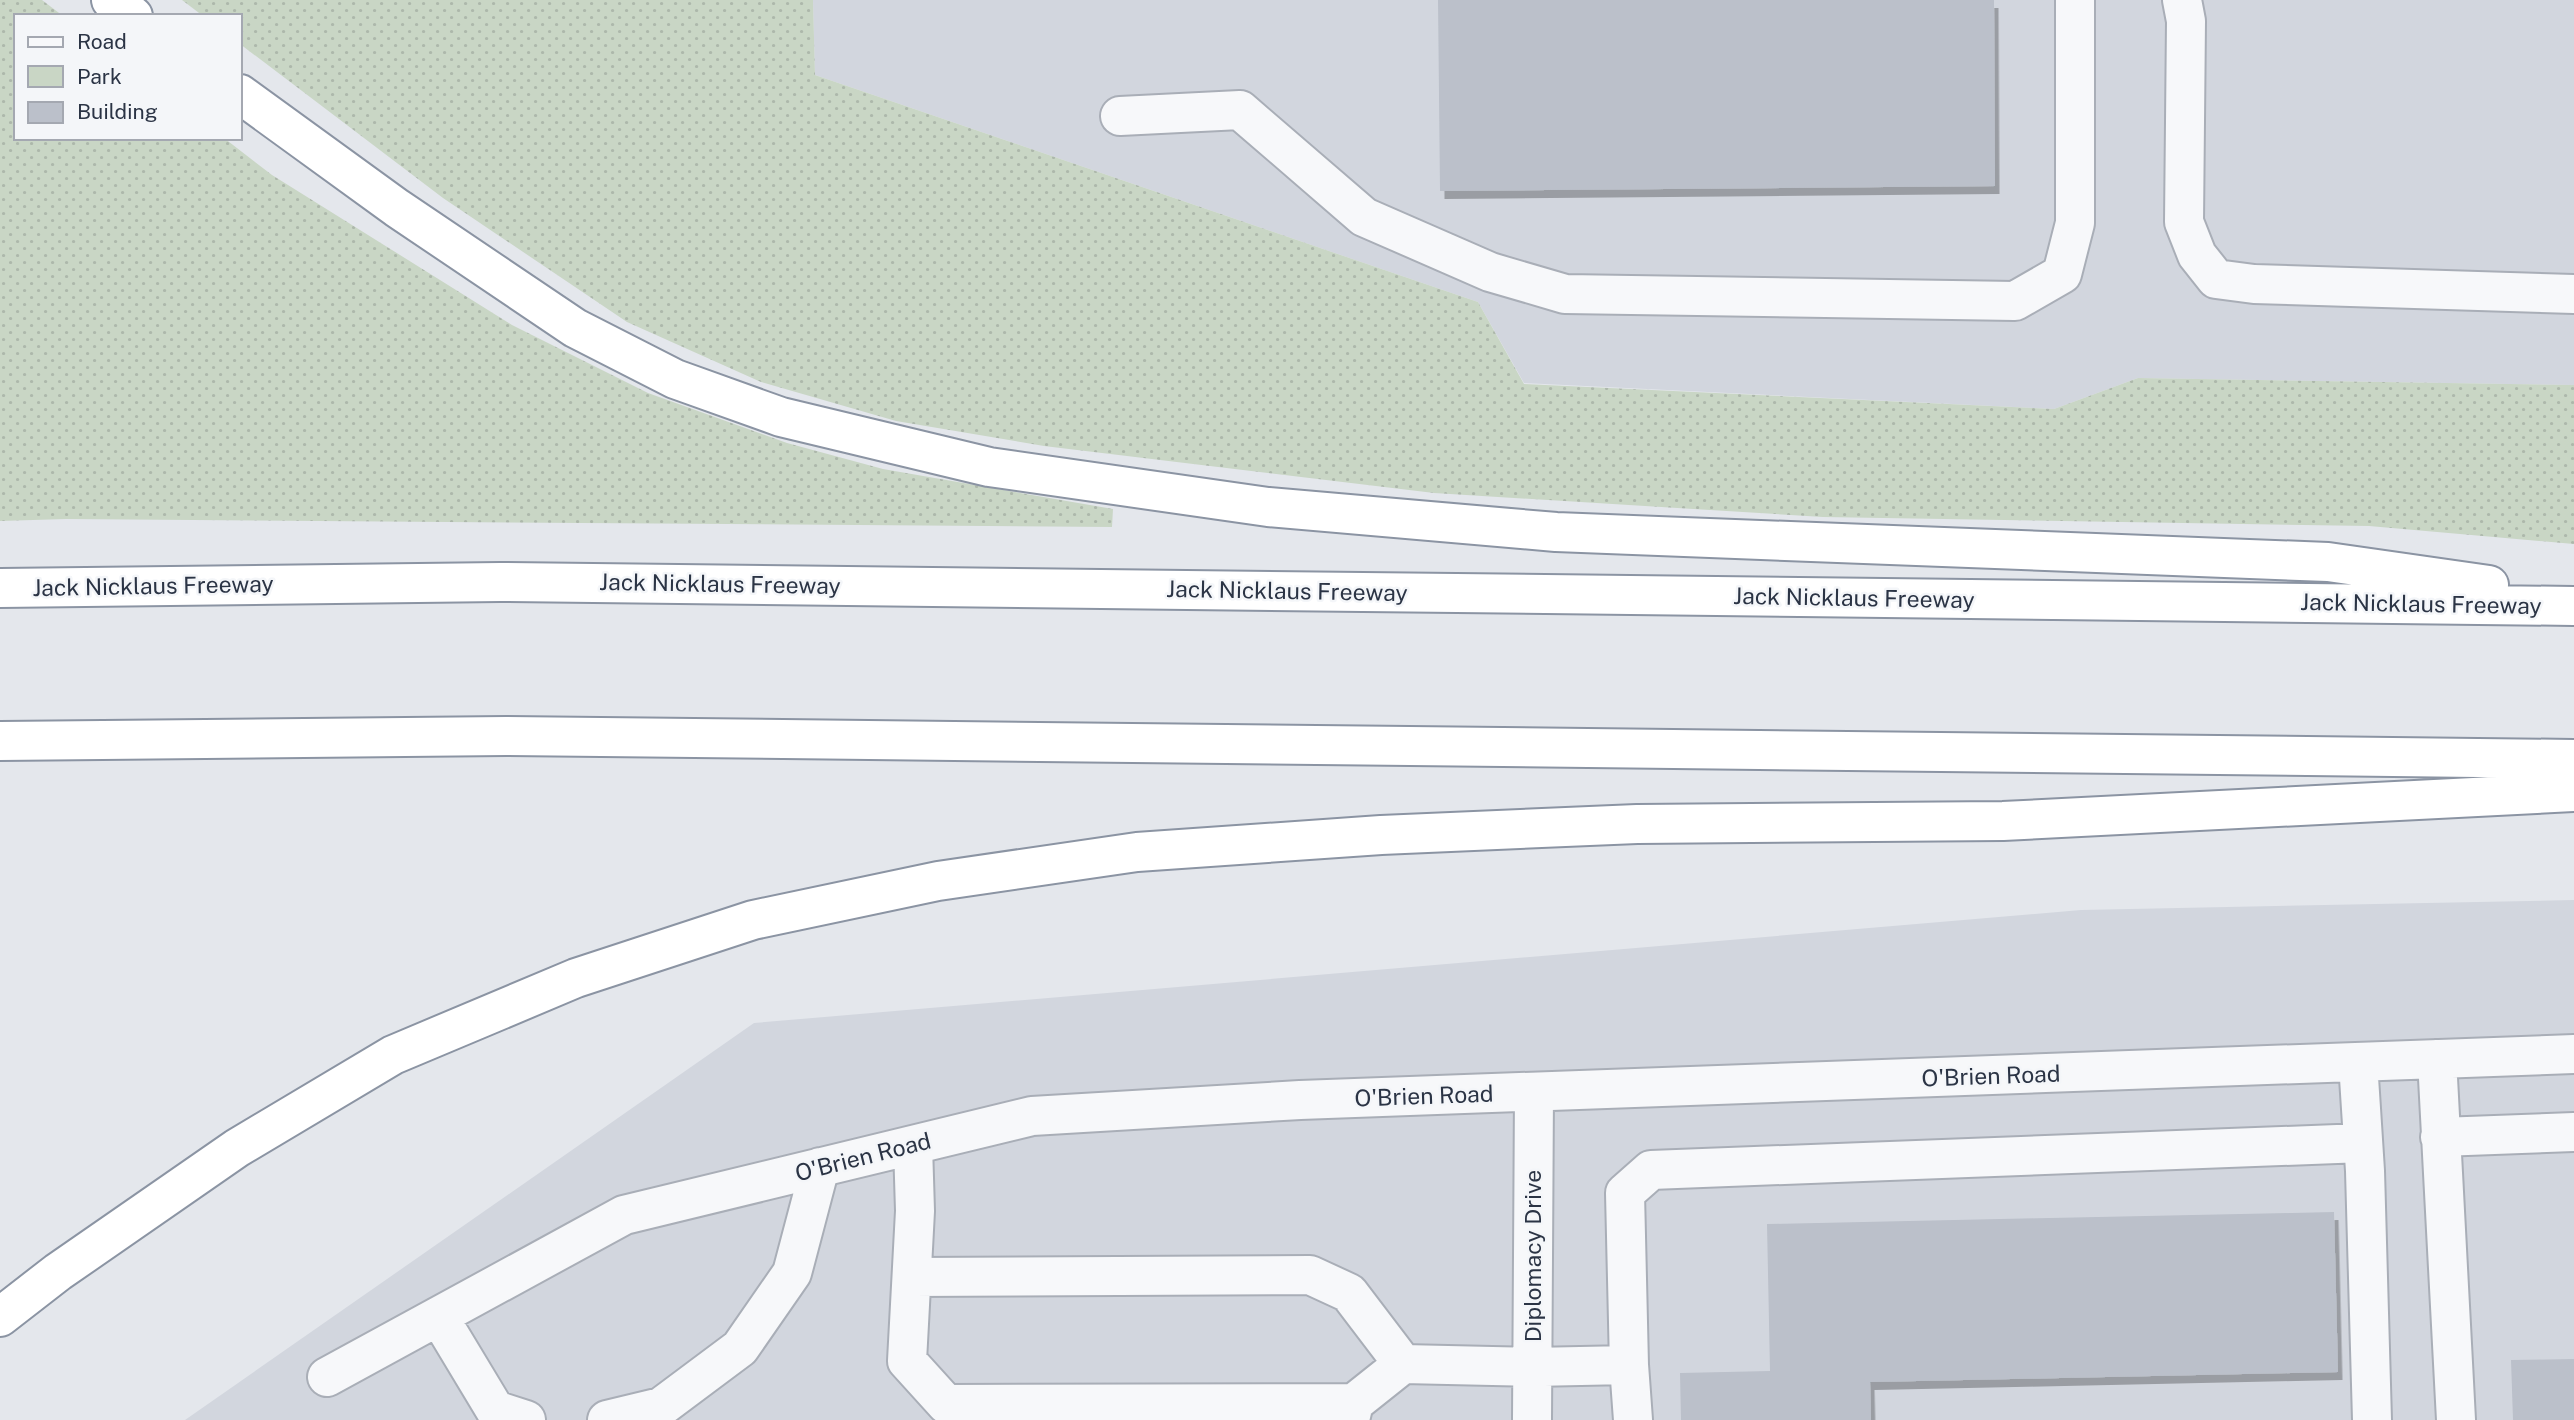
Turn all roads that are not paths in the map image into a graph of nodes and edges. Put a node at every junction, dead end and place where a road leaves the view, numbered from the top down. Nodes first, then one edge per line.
1 (111, 0) edge
2 (2075, 0) edge
3 (2182, 0) edge
4 (130, 14) edge
5 (242, 95) edge
6 (1120, 116) dead end
7 (2574, 294) edge
8 (0, 588) edge
9 (2574, 597) edge
10 (2574, 606) edge
11 (0, 741) edge
12 (2574, 759) edge
13 (2574, 792) edge
14 (2574, 1054) edge
15 (2437, 1059) junction
16 (2358, 1062) junction
17 (1534, 1093) junction
18 (2574, 1132) edge
19 (2440, 1137) junction
20 (2363, 1143) junction
21 (913, 1145) junction
22 (820, 1167) junction
23 (912, 1276) junction
24 (0, 1317) edge
25 (439, 1317) junction
26 (1403, 1364) junction
27 (1629, 1366) junction
28 (1532, 1367) junction
29 (327, 1377) dead end
30 (1352, 1411) edge
31 (526, 1420) edge
32 (607, 1420) edge
33 (1532, 1420) edge
34 (1633, 1420) edge
35 (2372, 1420) edge
36 (2456, 1420) edge

1 - 4 highway
2 - 6 street
3 - 7 street
5 - 9 highway
8 - 10 highway, Jack Nicklaus Freeway
11 - 12 highway
13 - 24 highway
14 - 15 street, O'Brien Road
15 - 16 street, O'Brien Road
15 - 19 street
16 - 17 street, O'Brien Road
16 - 20 street
17 - 21 street, O'Brien Road
17 - 28 street, Diplomacy Drive
18 - 19 street
19 - 36 street
20 - 27 street
20 - 35 street
21 - 22 street, O'Brien Road
21 - 23 street
22 - 25 street, O'Brien Road
22 - 32 street
23 - 26 street
23 - 30 street
25 - 29 street, O'Brien Road
25 - 31 street
26 - 28 street
26 - 30 street
27 - 28 street
27 - 34 street
28 - 33 street, Diplomacy Drive

